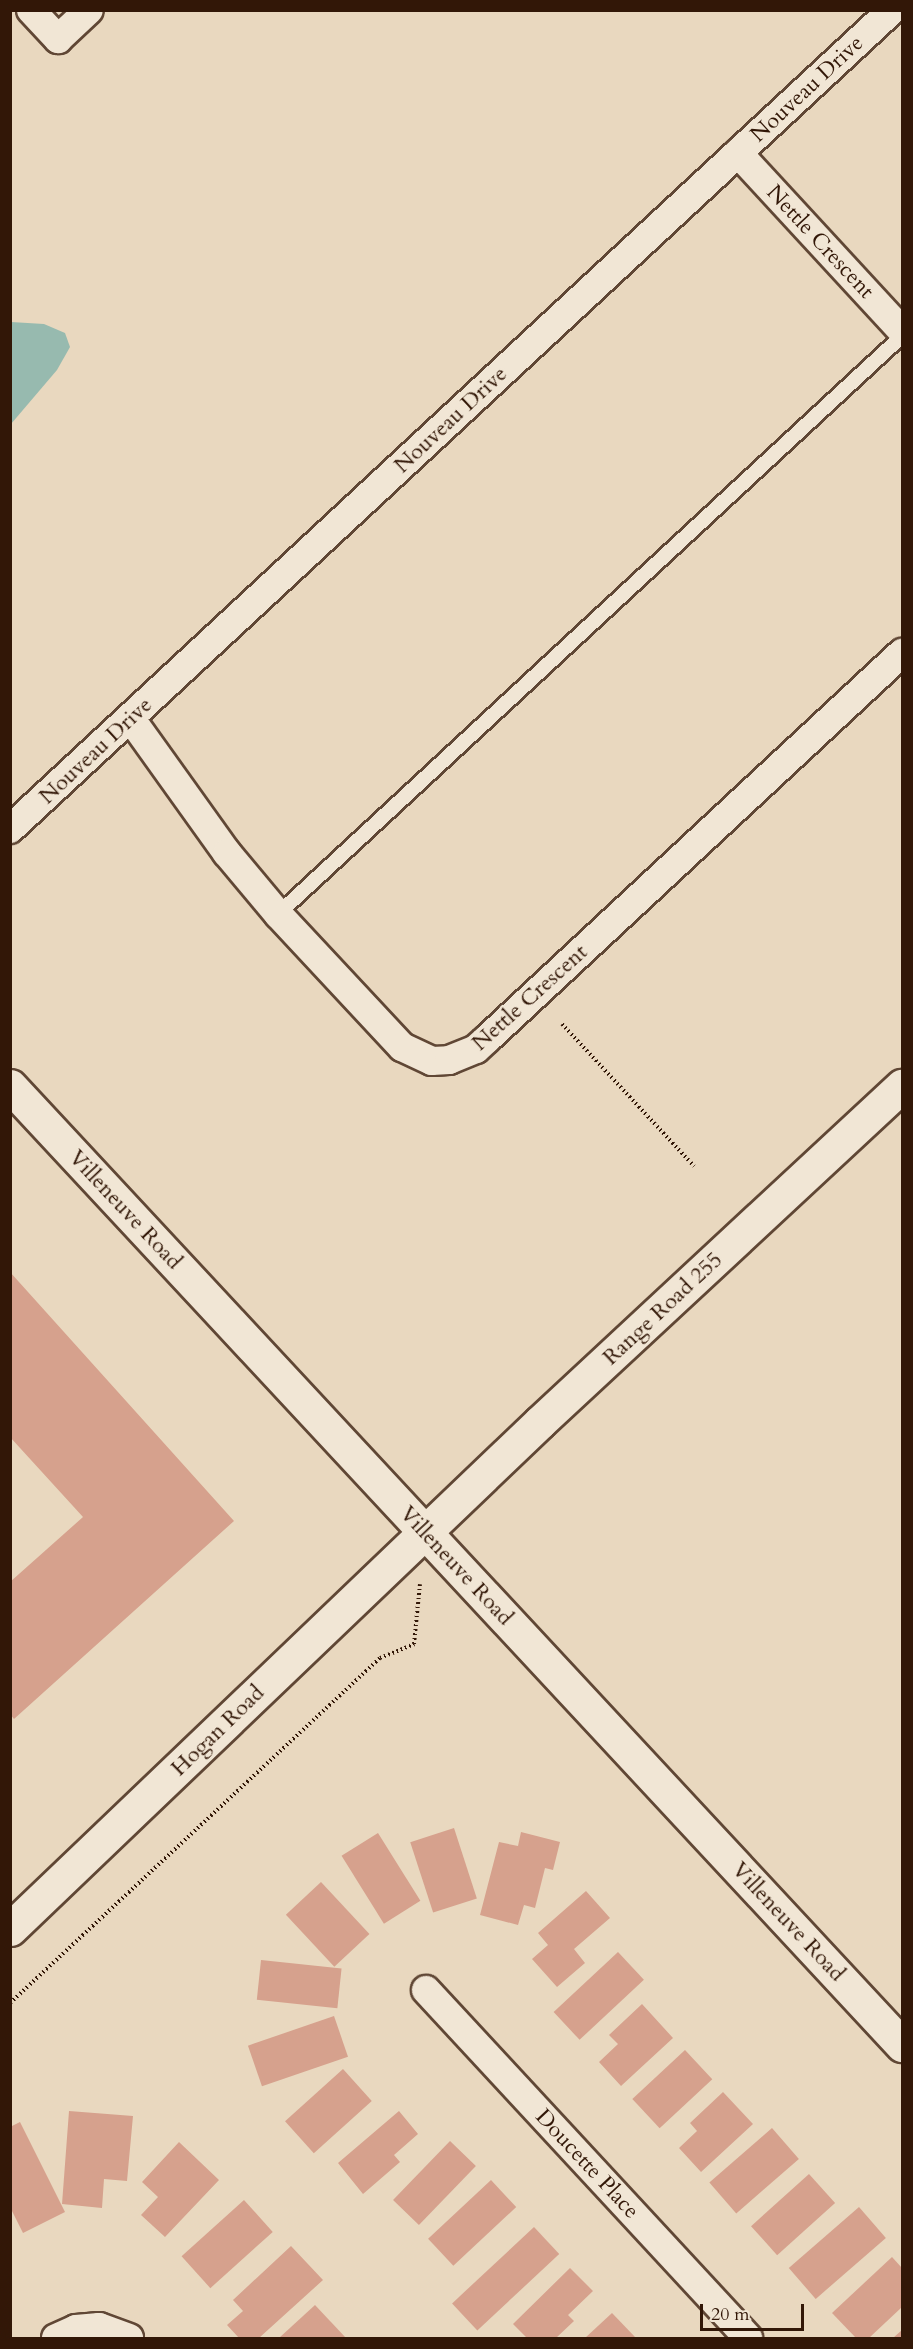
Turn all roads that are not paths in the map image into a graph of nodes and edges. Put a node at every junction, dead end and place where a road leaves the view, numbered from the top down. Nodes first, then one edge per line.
1 (31, 10) edge
2 (89, 10) edge
3 (892, 10) edge
4 (738, 153) junction
5 (903, 331) edge
6 (903, 336) edge
7 (903, 653) edge
8 (131, 719) junction
9 (10, 829) edge
10 (278, 914) junction
11 (10, 1086) edge
12 (903, 1086) edge
13 (426, 1533) junction
14 (10, 1929) edge
15 (426, 1990) dead end
16 (903, 2045) edge
17 (56, 2338) edge
18 (129, 2338) edge
19 (748, 2338) edge

1 - 2 street
3 - 4 street, Nouveau Drive
4 - 5 street, Nettle Crescent
4 - 8 street, Nouveau Drive
6 - 10 lane
7 - 10 street, Nettle Crescent
8 - 9 street, Nouveau Drive
8 - 10 street, Nettle Crescent
11 - 13 main road, Villeneuve Road
12 - 13 main road, Range Road 255
13 - 14 main road, Hogan Road
13 - 16 main road, Villeneuve Road
15 - 19 street, Doucette Place
17 - 18 street

